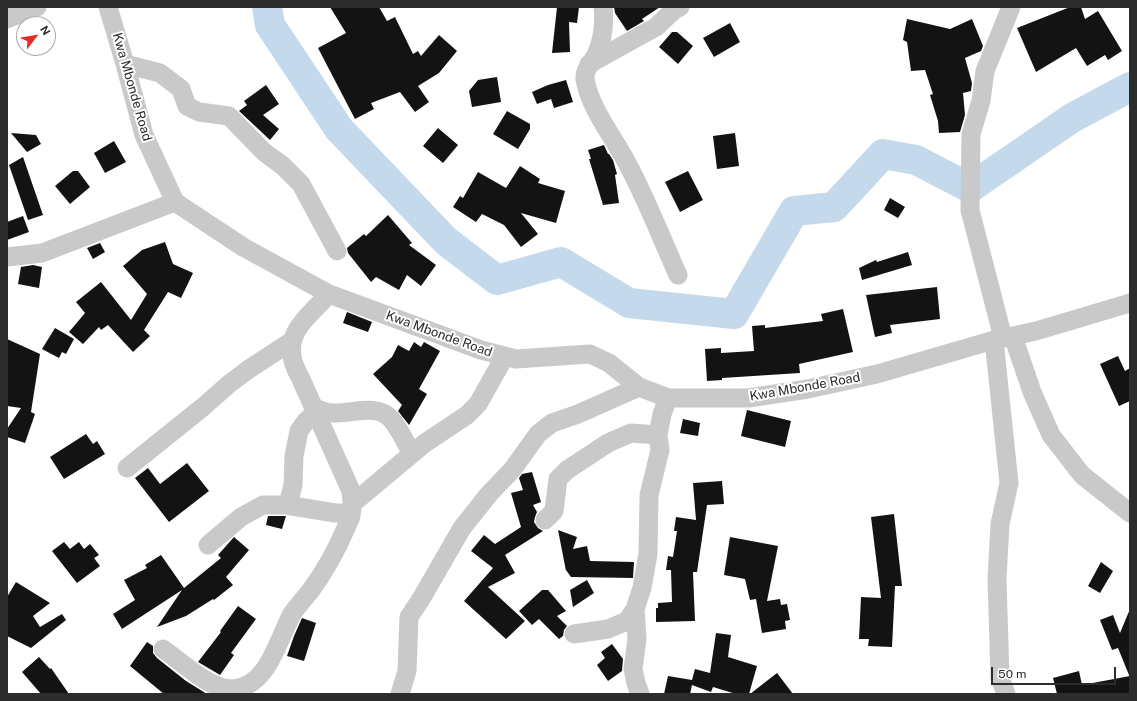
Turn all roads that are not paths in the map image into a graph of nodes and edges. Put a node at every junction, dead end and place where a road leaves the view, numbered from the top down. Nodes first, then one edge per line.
1 (38, 7) edge
2 (108, 7) edge
3 (603, 7) edge
4 (680, 7) edge
5 (1011, 7) edge
6 (7, 19) edge
7 (125, 64) junction
8 (589, 64) junction
9 (175, 202) junction
10 (336, 251) dead end
11 (7, 257) edge
12 (678, 275) dead end
13 (328, 294) junction
14 (1130, 303) edge
15 (1003, 338) junction
16 (292, 341) junction
17 (505, 356) junction
18 (639, 387) junction
19 (668, 398) junction
20 (314, 410) junction
21 (658, 434) junction
22 (412, 454) junction
23 (127, 468) dead end
24 (288, 505) junction
25 (352, 509) junction
26 (1130, 513) edge
27 (545, 520) dead end
28 (208, 545) dead end
29 (635, 609) junction
30 (574, 634) dead end
31 (164, 649) dead end
32 (400, 694) edge
33 (640, 694) edge
34 (1006, 694) edge

1 - 6 street
2 - 7 street, Kwa Mbonde Road
3 - 8 street
4 - 8 street
5 - 15 street
7 - 9 street, Kwa Mbonde Road
7 - 10 street
8 - 12 street
9 - 11 street
9 - 13 street, Kwa Mbonde Road
13 - 16 street
13 - 17 street, Kwa Mbonde Road
14 - 15 street, Kwa Mbonde Road
15 - 19 street, Kwa Mbonde Road
15 - 26 street
15 - 34 street
16 - 20 street
16 - 23 street
17 - 18 street, Kwa Mbonde Road
17 - 22 street
18 - 19 street, Kwa Mbonde Road
18 - 32 street
19 - 21 street
20 - 22 street
20 - 24 street
20 - 25 street
21 - 27 street
21 - 29 street
22 - 25 street
24 - 25 street
24 - 28 street
25 - 31 street
29 - 30 street
29 - 33 street

